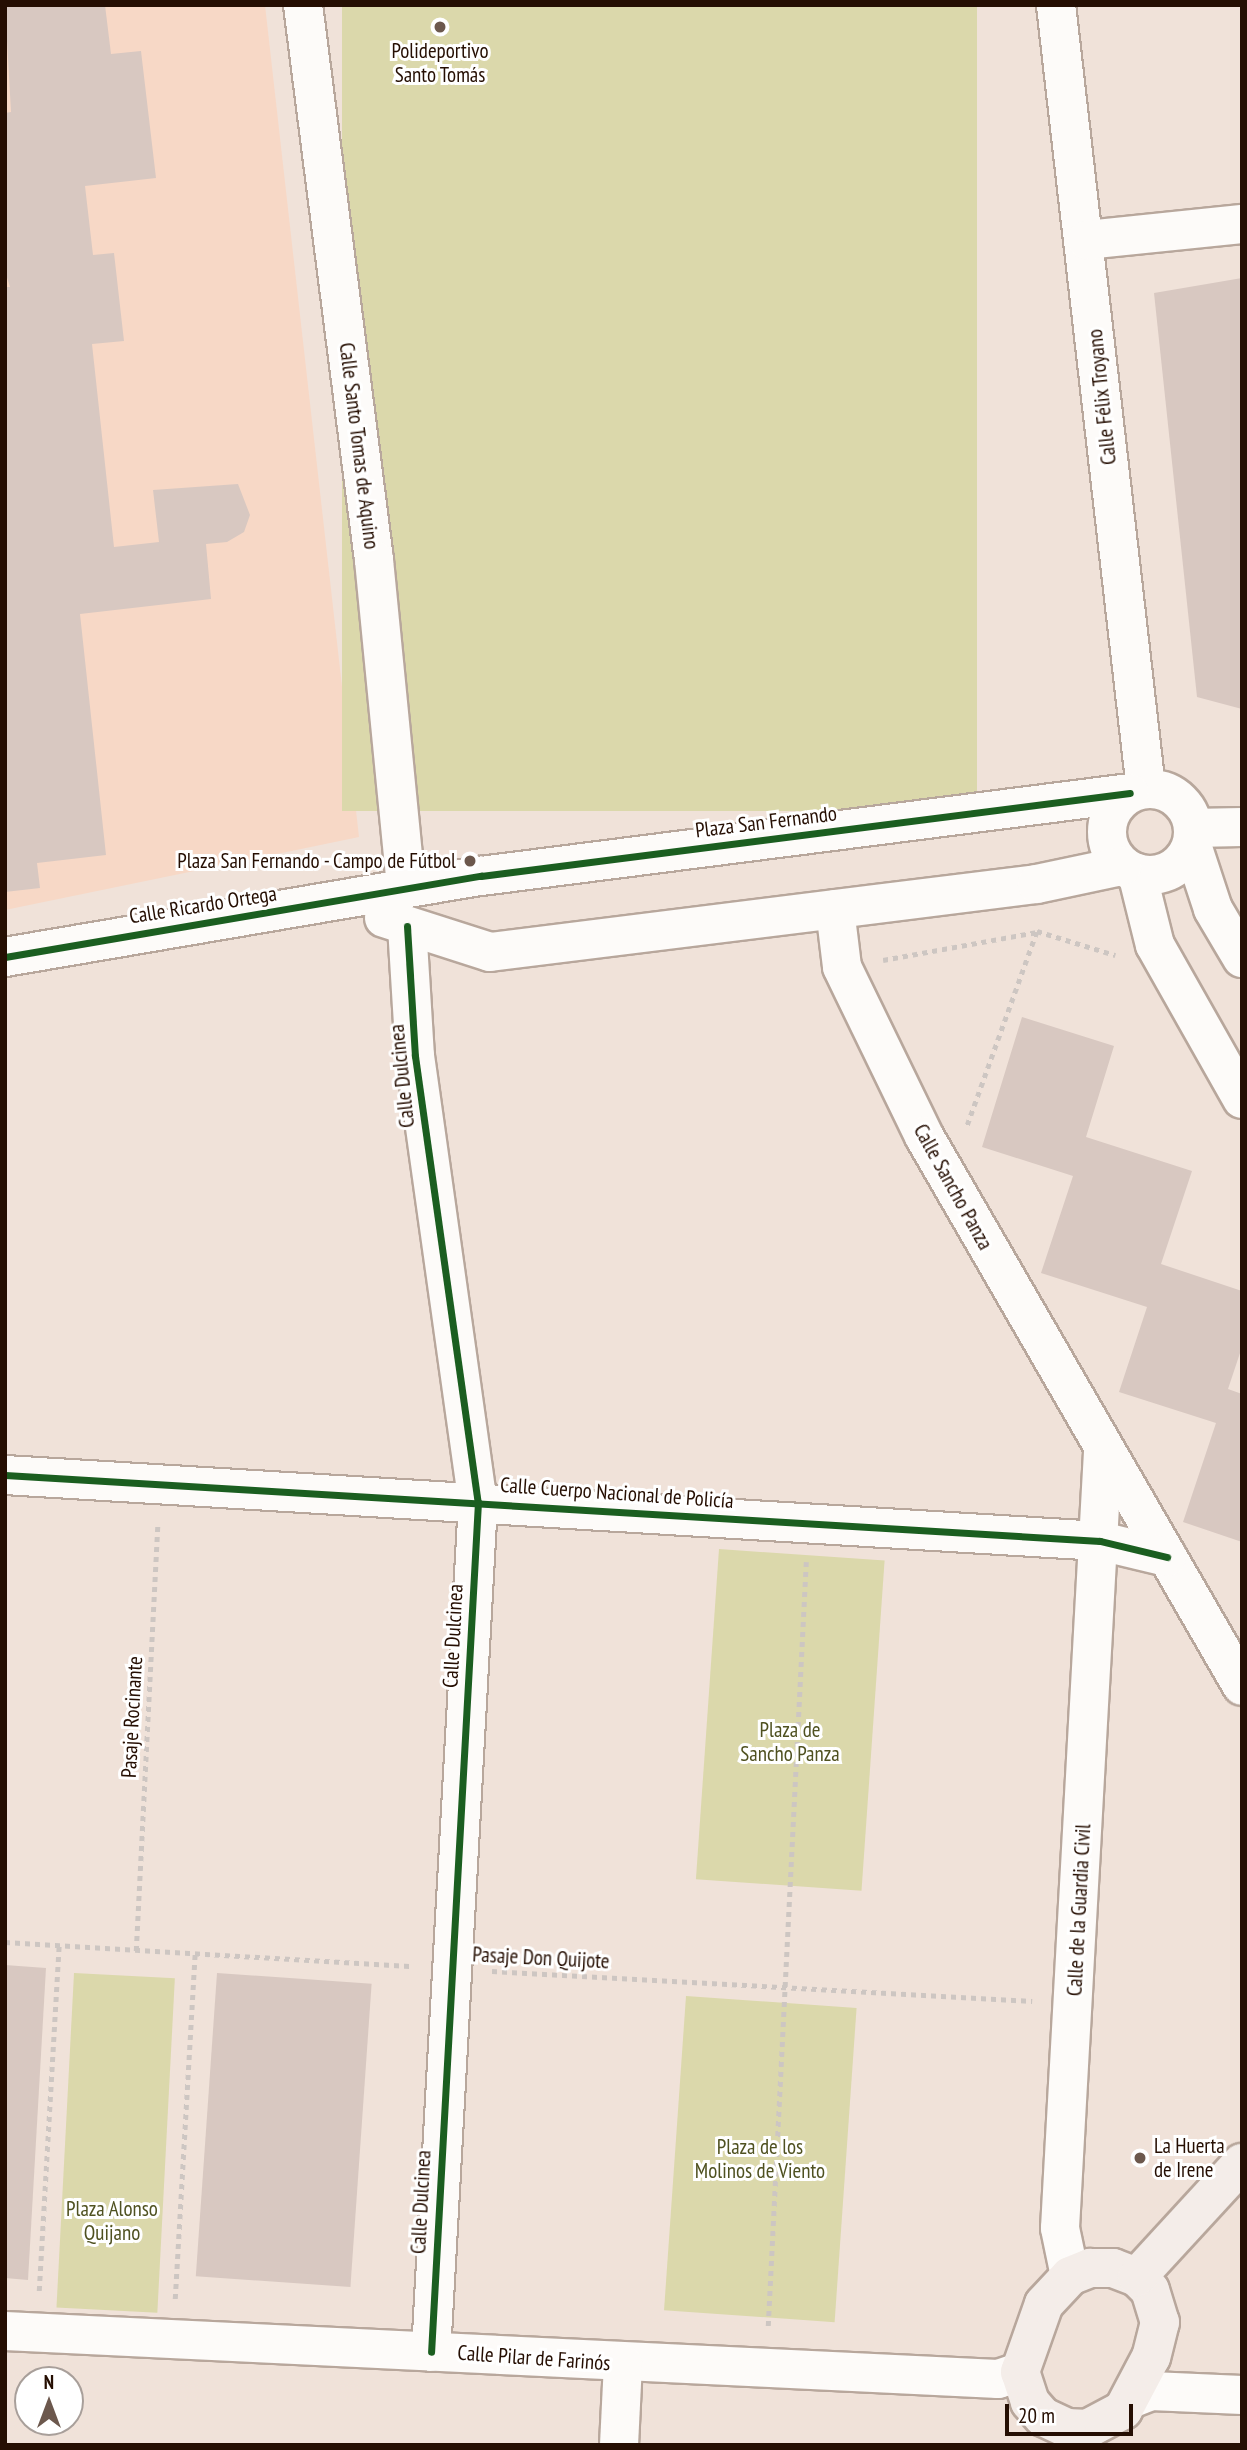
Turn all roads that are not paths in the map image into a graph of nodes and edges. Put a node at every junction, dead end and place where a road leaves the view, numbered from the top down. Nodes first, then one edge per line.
1 (303, 5) edge
2 (1056, 5) edge
3 (1242, 224) edge
4 (1087, 240) junction
5 (1138, 791) junction
6 (1242, 827) edge
7 (1193, 837) junction
8 (1130, 869) junction
9 (406, 887) junction
10 (339, 902) junction
11 (835, 909) junction
12 (407, 926) junction
13 (5, 957) edge
14 (1242, 958) edge
15 (1242, 1098) edge
16 (1103, 1452) junction
17 (5, 1475) edge
18 (478, 1502) junction
19 (1100, 1541) junction
20 (1167, 1558) junction
21 (1242, 1686) edge
22 (1242, 2163) edge
23 (1070, 2276) junction
24 (1138, 2277) junction
25 (21, 2331) edge
26 (430, 2352) junction
27 (623, 2364) junction
28 (1020, 2372) junction
29 (1242, 2395) edge
30 (1131, 2399) junction
31 (1065, 2436) edge
32 (619, 2445) edge

1 - 9 street, Calle Santo Tomas de Aquino
2 - 4 street, Calle Félix Troyano
3 - 4 street
4 - 5 street, Calle Félix Troyano
5 - 7 street
5 - 8 street
5 - 9 street, Plaza San Fernando
6 - 7 street
7 - 8 street
7 - 14 street
8 - 11 street
8 - 15 street
9 - 10 street, Calle Ricardo Ortega
10 - 12 street
10 - 13 street, Calle Ricardo Ortega
11 - 12 street
11 - 16 street, Calle Sancho Panza
12 - 18 street, Calle Dulcinea
16 - 19 street, Calle de la Guardia Civil
16 - 20 street, Calle Sancho Panza
17 - 18 street, Calle Cuerpo Nacional de Policía
18 - 19 street, Calle Cuerpo Nacional de Policía
18 - 26 street, Calle Dulcinea
19 - 20 street, Calle Cuerpo Nacional de Policía
19 - 23 street, Calle de la Guardia Civil
20 - 21 street, Calle Sancho Panza
22 - 24 main road
23 - 24 main road
23 - 28 main road
24 - 30 main road
25 - 26 street, Calle Pilar de Farinós
26 - 27 street, Calle Pilar de Farinós
27 - 28 street, Calle Pilar de Farinós
27 - 32 street
28 - 31 main road
29 - 30 street
30 - 31 main road

